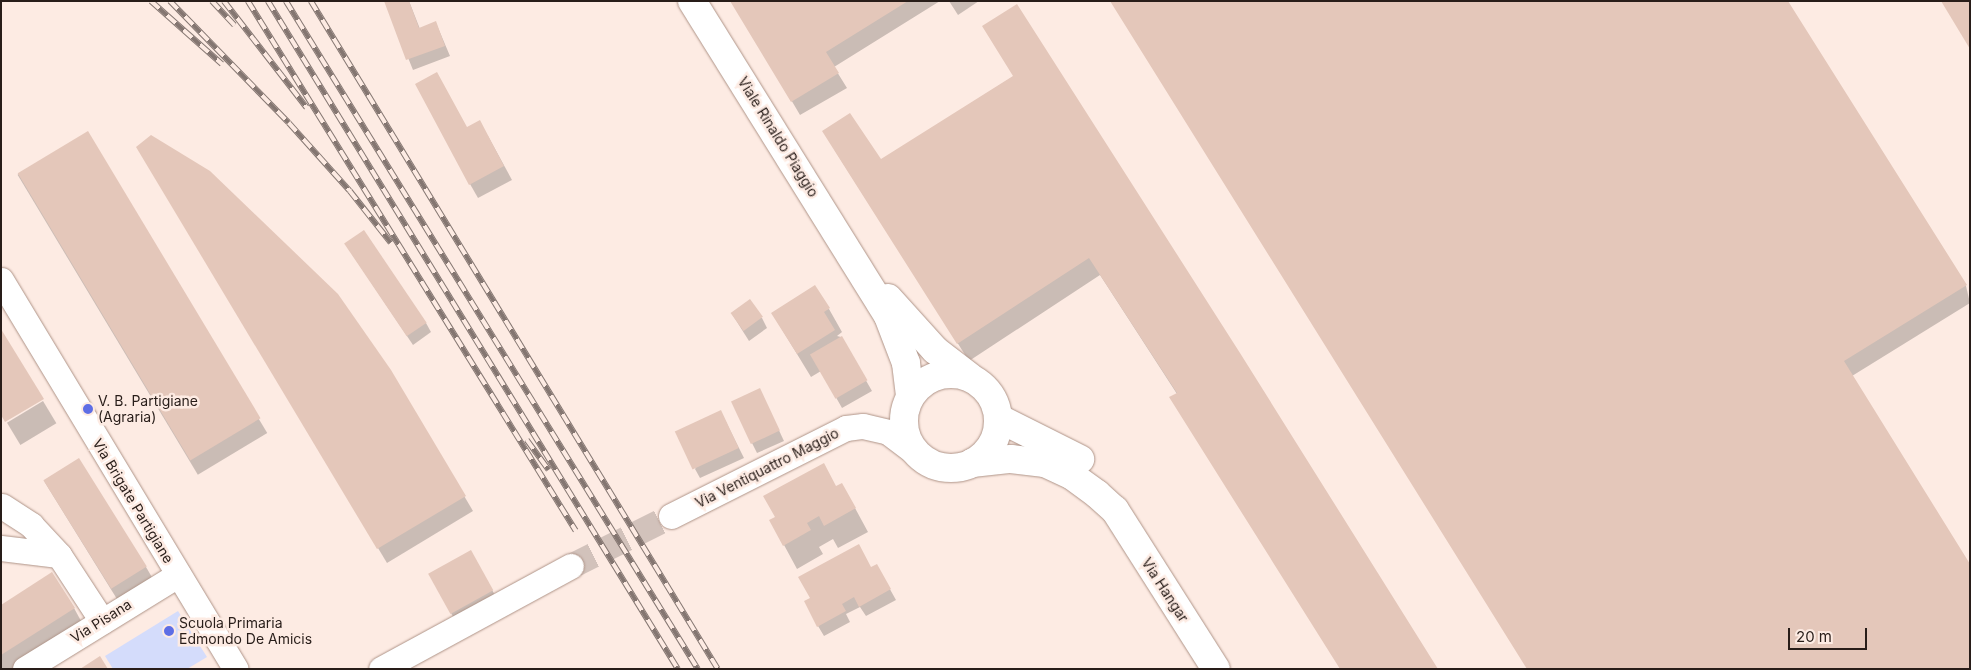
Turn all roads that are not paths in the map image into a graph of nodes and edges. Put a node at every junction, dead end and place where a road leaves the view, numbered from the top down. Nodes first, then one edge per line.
1 (692, 1) edge
2 (864, 272) junction
3 (1, 280) edge
4 (971, 377) junction
5 (910, 396) junction
6 (998, 418) junction
7 (917, 454) junction
8 (972, 463) junction
9 (2, 507) edge
10 (1115, 510) junction
11 (671, 516) tunnel mouth
12 (1, 548) edge
13 (59, 555) junction
14 (571, 566) tunnel mouth
15 (178, 575) junction
16 (102, 621) junction
17 (25, 669) edge
18 (236, 669) edge
19 (381, 669) edge
20 (1216, 669) edge

1 - 2 street, Viale Rinaldo Piaggio
2 - 4 street, Viale Rinaldo Piaggio
2 - 5 street, Viale Rinaldo Piaggio
3 - 15 street, Via Brigate Partigiane
4 - 5 street
4 - 6 street
5 - 7 street
6 - 8 street
6 - 10 street, Via Hangar
7 - 8 street
7 - 11 street, Via Ventiquattro Maggio
8 - 10 street, Via Hangar
9 - 13 street
10 - 20 street, Via Hangar
12 - 13 street
13 - 16 street
14 - 19 street
15 - 16 street, Via Pisana
15 - 18 street, Via Brigate Partigiane
16 - 17 street, Via Pisana

